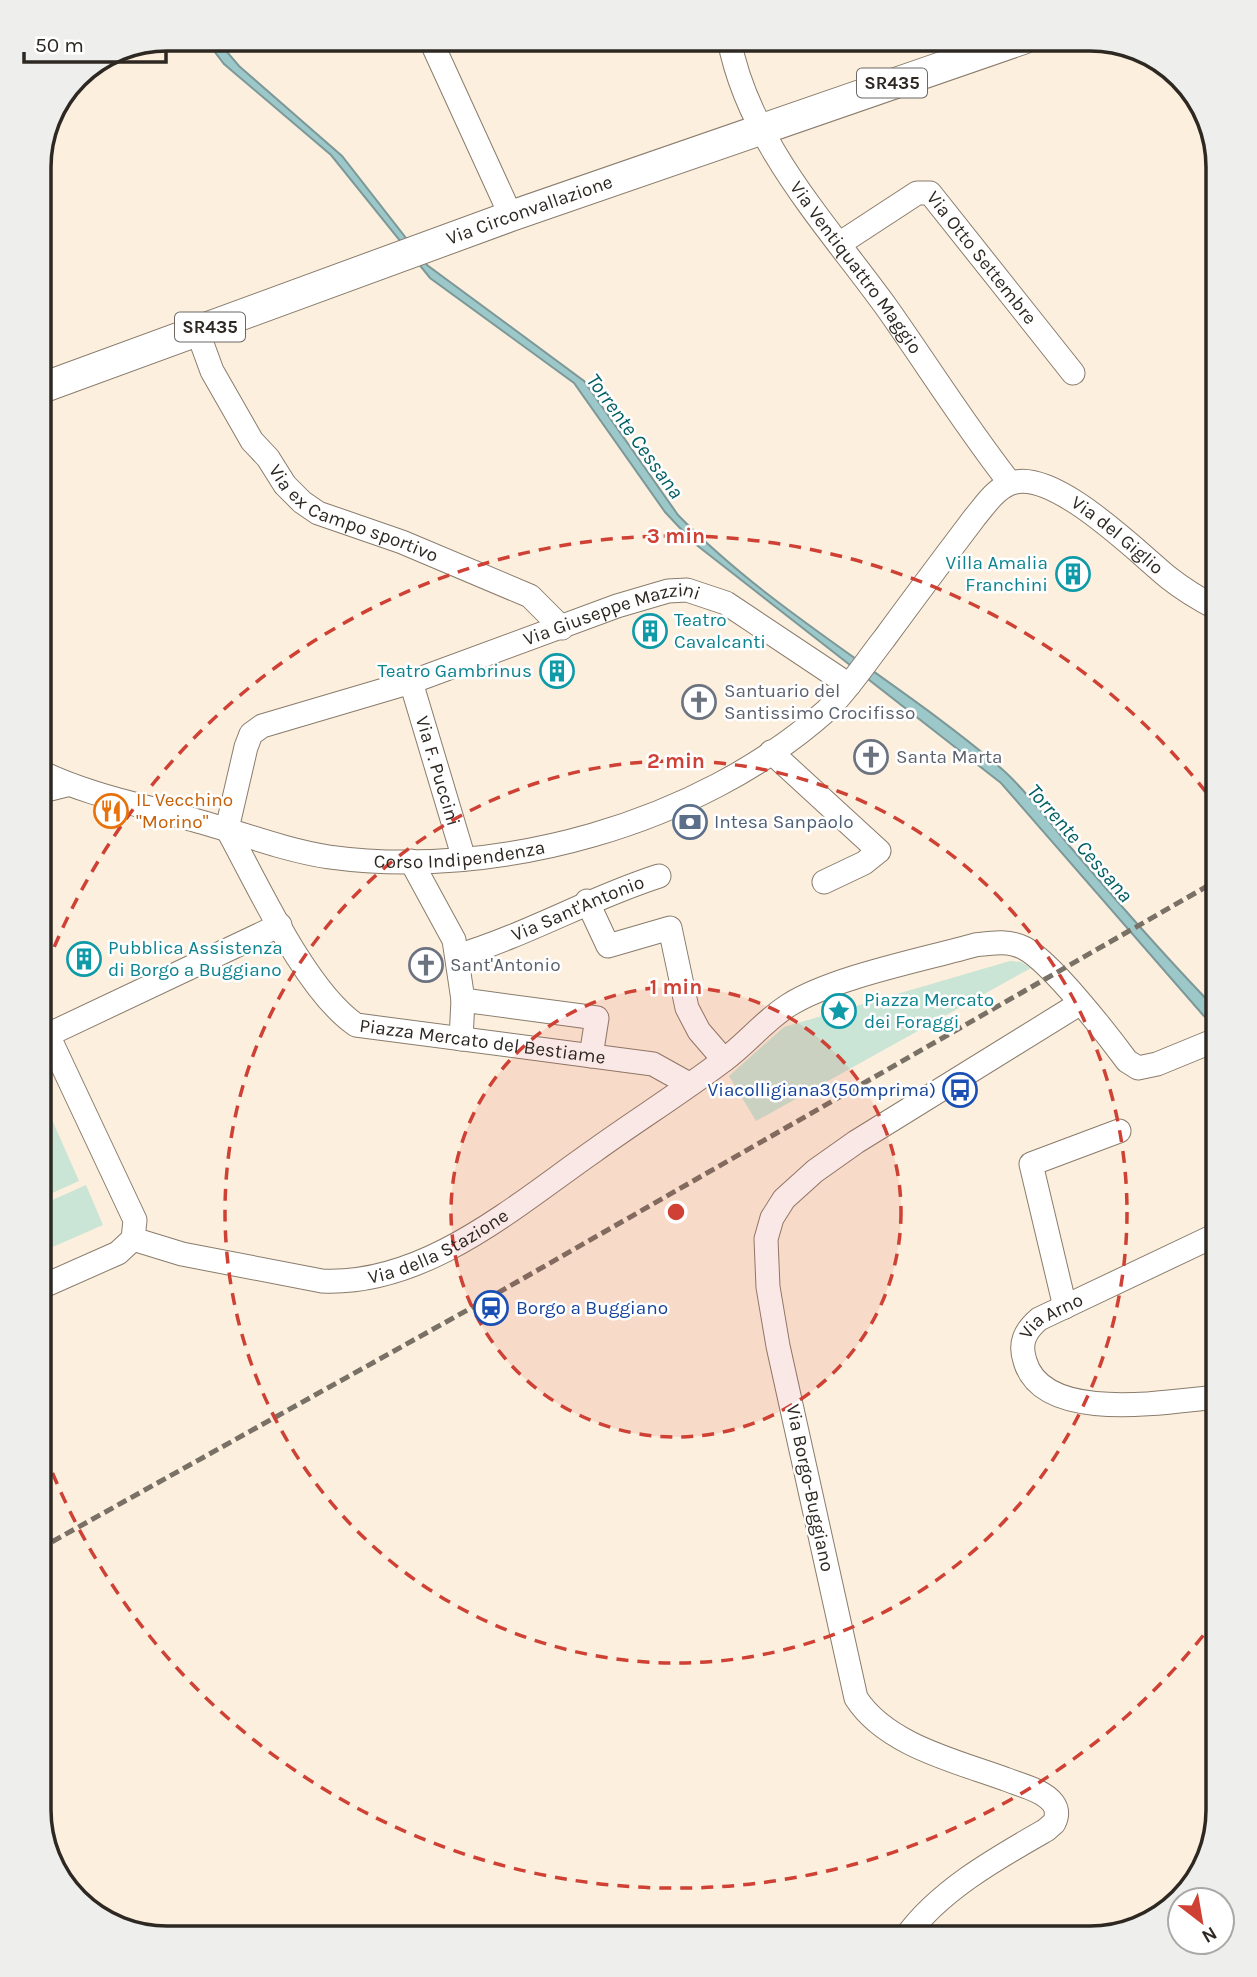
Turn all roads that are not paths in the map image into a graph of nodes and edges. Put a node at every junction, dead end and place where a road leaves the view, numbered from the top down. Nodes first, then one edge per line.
1 (436, 51) edge
2 (732, 51) edge
3 (988, 51) edge
4 (762, 128) junction
5 (511, 216) junction
6 (839, 244) junction
7 (201, 341) dead end
8 (1073, 373) dead end
9 (51, 385) edge
10 (1010, 483) junction
11 (1206, 601) edge
12 (562, 628) junction
13 (411, 682) junction
14 (849, 685) junction
15 (771, 752) junction
16 (51, 777) edge
17 (66, 785) junction
18 (51, 788) edge
19 (226, 829) junction
20 (464, 859) junction
21 (411, 861) junction
22 (659, 876) dead end
23 (824, 882) dead end
24 (587, 901) junction
25 (280, 925) junction
26 (457, 956) junction
27 (463, 1000) junction
28 (1079, 1004) junction
29 (51, 1033) edge
30 (461, 1039) junction
31 (1206, 1045) edge
32 (51, 1053) edge
33 (591, 1056) junction
34 (724, 1060) junction
35 (696, 1079) junction
36 (1119, 1130) dead end
37 (133, 1239) junction
38 (1206, 1240) edge
39 (51, 1282) edge
40 (1065, 1307) junction
41 (1206, 1398) edge
42 (916, 1926) edge

1 - 5 street
2 - 4 street, Via Ventiquattro Maggio
3 - 4 main road, Via Circonvallazione / SR435
4 - 5 main road, Via Circonvallazione / SR435
4 - 6 street, Via Ventiquattro Maggio
5 - 9 main road, Via Circonvallazione / SR435
6 - 8 street, Via Otto Settembre
6 - 10 street, Via Ventiquattro Maggio
7 - 12 street, Via ex Campo sportivo
10 - 11 street, Via del Giglio
10 - 14 street, Corso Indipendenza
12 - 13 street, Via Giuseppe Mazzini
12 - 14 street, Via Giuseppe Mazzini
13 - 19 street, Via Giuseppe Mazzini
13 - 20 street, Via F. Puccini
14 - 15 street, Corso Indipendenza
15 - 20 street, Corso Indipendenza
15 - 23 street
16 - 17 street, Corso Indipendenza
17 - 18 street
17 - 19 street, Corso Indipendenza
19 - 21 street, Corso Indipendenza
19 - 25 street, Piazza Mercato del Bestiame
20 - 21 street, Corso Indipendenza
21 - 26 street
22 - 24 street, Via Sant'Antonio
24 - 26 street, Via Sant'Antonio
24 - 34 street
25 - 29 street
25 - 30 street, Piazza Mercato del Bestiame
26 - 27 street
27 - 30 street
27 - 33 street
28 - 31 street, Via della Stazione
28 - 34 street, Via della Stazione
28 - 42 street, Via Borgo-Buggiano
30 - 33 street, Piazza Mercato del Bestiame
32 - 37 street
33 - 35 street, Piazza Mercato del Bestiame
34 - 35 street, Via della Stazione
35 - 37 street, Via della Stazione
36 - 40 street
37 - 39 street
38 - 40 street, Via Arno
40 - 41 street, Via Arno

